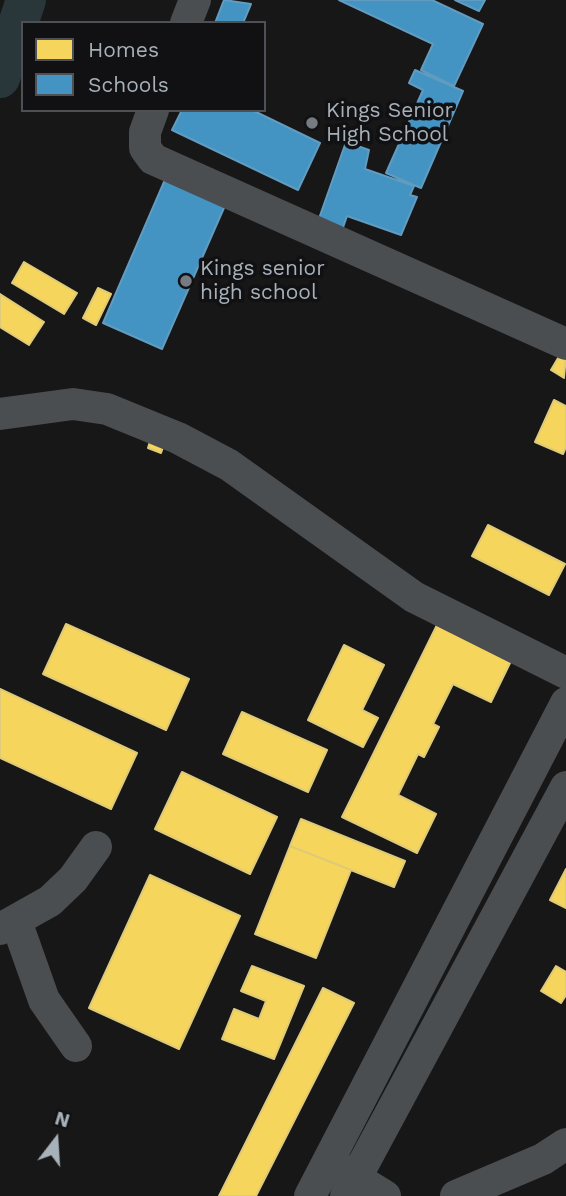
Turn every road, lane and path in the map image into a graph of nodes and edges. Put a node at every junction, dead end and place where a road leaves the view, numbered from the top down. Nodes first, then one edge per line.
1 (195, 0) edge
2 (187, 21) edge
3 (152, 112) edge
4 (566, 344) edge
5 (0, 414) edge
6 (566, 673) edge
7 (566, 703) edge
8 (566, 787) edge
9 (96, 847) dead end
10 (8, 925) edge
11 (76, 1046) dead end
12 (566, 1144) edge
13 (328, 1161) junction
14 (351, 1187) edge
15 (310, 1196) edge
16 (385, 1196) edge
17 (456, 1196) edge

1 - 2 street
3 - 4 street
5 - 6 street
7 - 13 street
8 - 14 street
9 - 10 street
10 - 11 street
12 - 17 street
13 - 14 street
13 - 15 street
14 - 16 street

